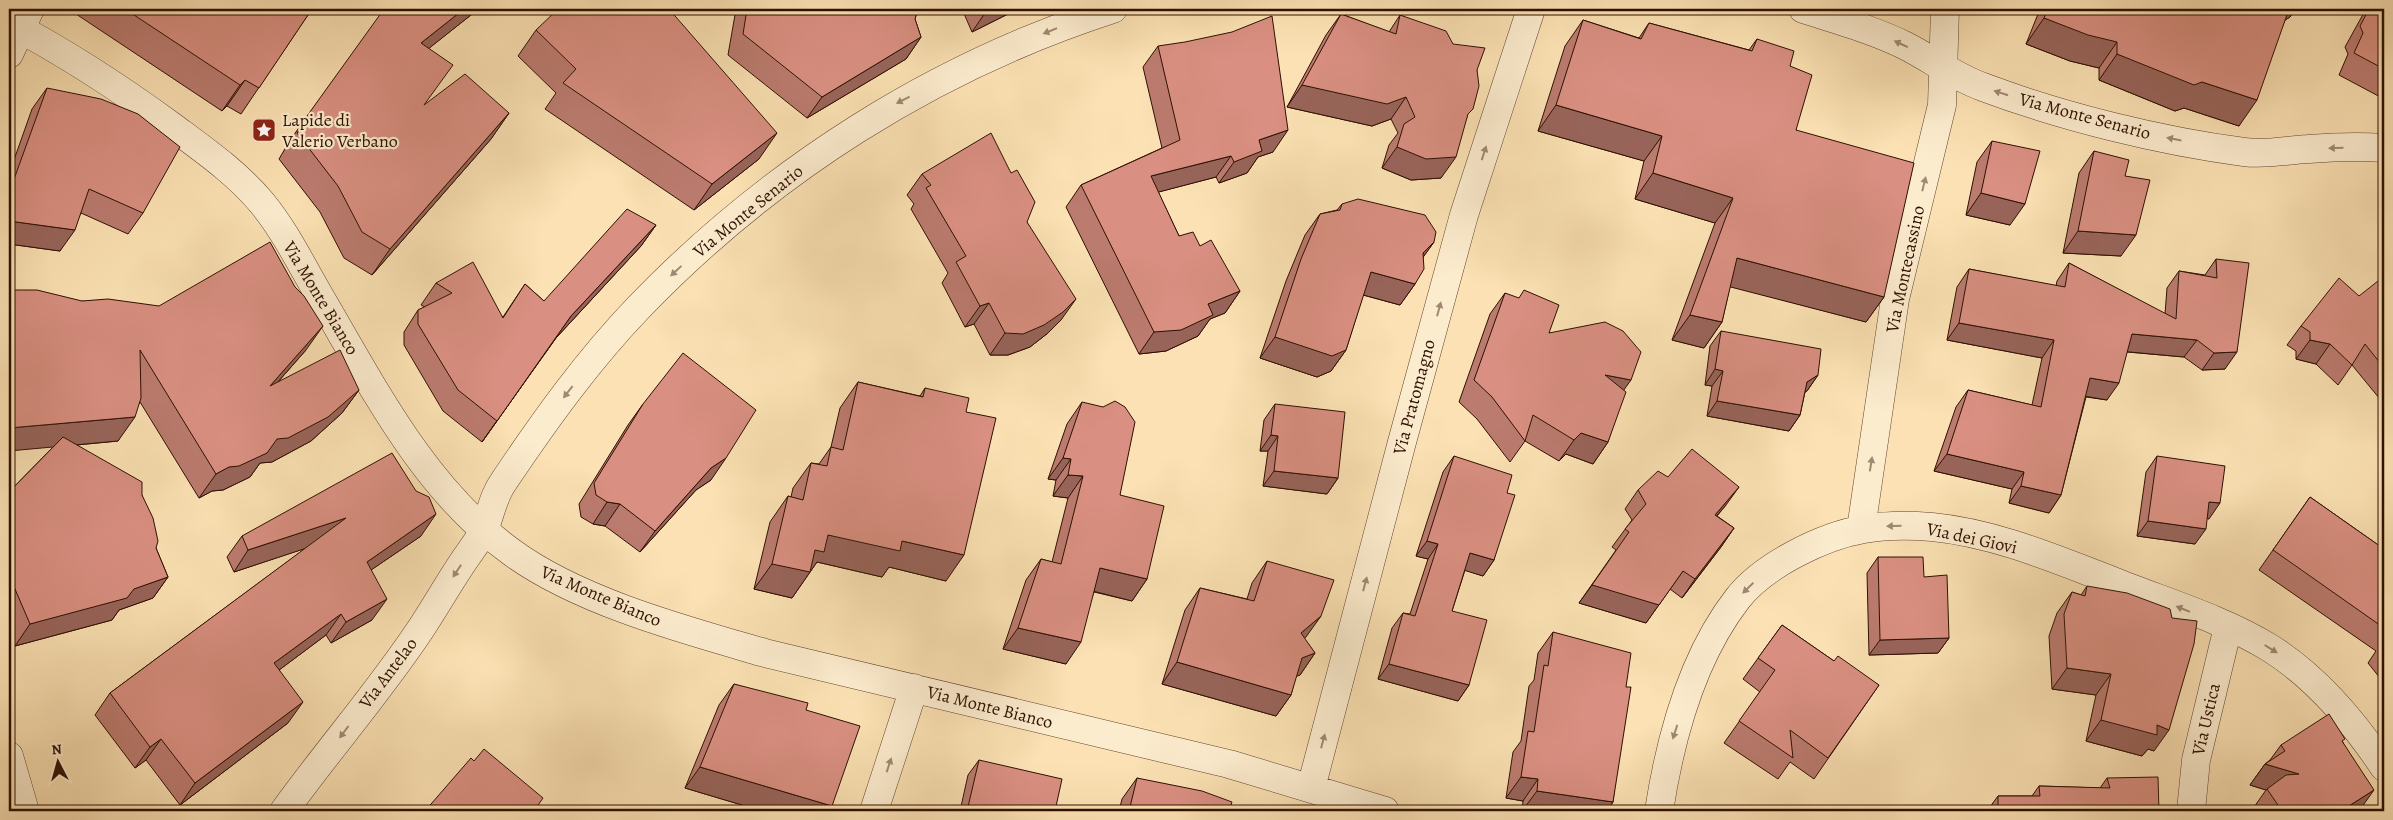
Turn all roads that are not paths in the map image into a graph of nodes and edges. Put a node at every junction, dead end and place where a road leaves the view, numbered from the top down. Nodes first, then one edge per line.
1 (1112, 9) edge
2 (1530, 9) edge
3 (1803, 9) edge
4 (1945, 9) edge
5 (19, 20) edge
6 (9, 54) edge
7 (1943, 69) junction
8 (2384, 148) edge
9 (1861, 529) junction
10 (484, 530) junction
11 (2228, 627) junction
12 (914, 688) junction
13 (9, 756) edge
14 (2384, 767) edge
15 (1311, 788) junction
16 (26, 811) edge
17 (284, 811) edge
18 (874, 811) edge
19 (1385, 811) edge
20 (1659, 811) edge
21 (2191, 811) edge

1 -> 10 street, Via Monte Senario
15 -> 2 street, Via Pratomagno
7 -> 3 street, Via Monte Senario
4 - 7 street, Via Montecassino
5 - 6 street
5 - 10 street, Via Monte Bianco
8 -> 7 street, Via Monte Senario
9 -> 7 street, Via Montecassino
11 -> 9 street, Via dei Giovi
9 -> 20 street, Via dei Giovi
10 - 12 street, Via Monte Bianco
10 -> 17 street, Via Antelao
11 -> 14 street, Via dei Giovi
11 - 21 street, Via Ustica
12 - 15 street, Via Monte Bianco
18 -> 12 street
13 - 16 street
15 - 19 street, Via Monte Bianco

